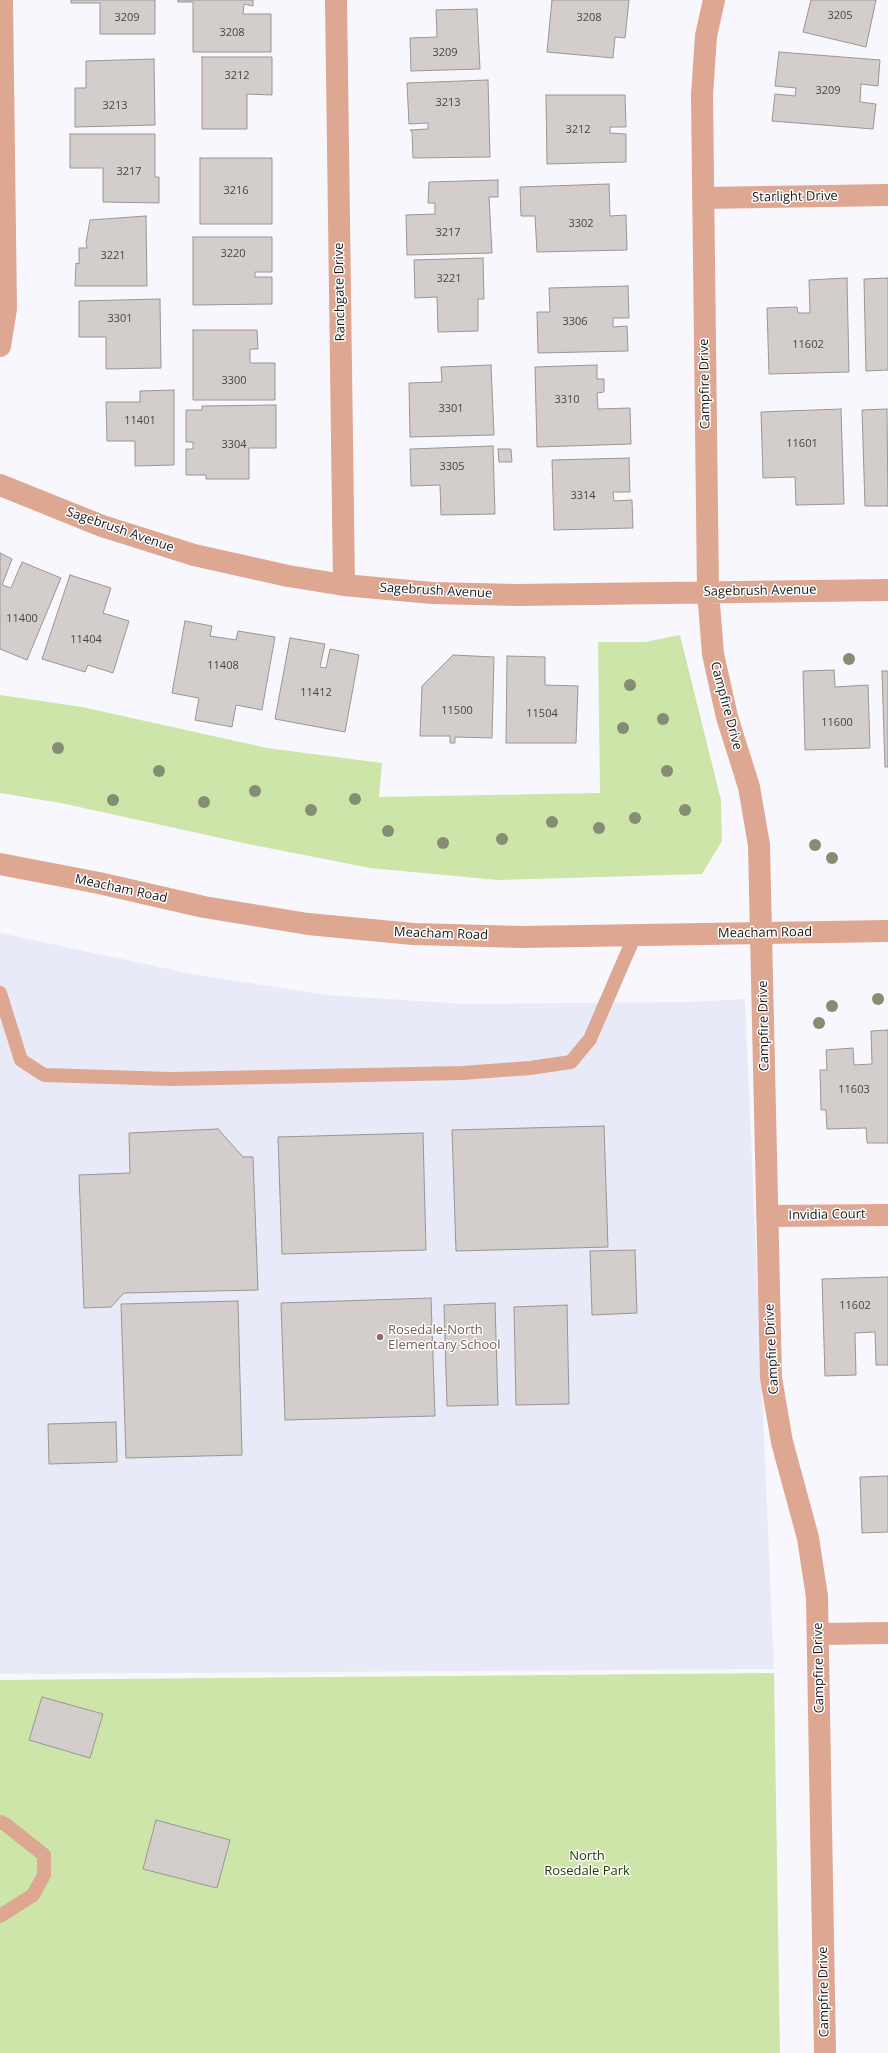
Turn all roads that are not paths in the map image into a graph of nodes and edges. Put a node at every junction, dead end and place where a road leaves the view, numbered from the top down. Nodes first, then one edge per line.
1 (2, 0) edge
2 (336, 0) edge
3 (714, 0) edge
4 (888, 195) edge
5 (703, 198) junction
6 (0, 346) edge
7 (0, 485) edge
8 (344, 585) junction
9 (888, 590) edge
10 (708, 592) junction
11 (0, 864) edge
12 (888, 931) edge
13 (762, 933) junction
14 (635, 935) junction
15 (0, 993) edge
16 (888, 1215) edge
17 (767, 1216) junction
18 (888, 1633) edge
19 (819, 1634) junction
20 (0, 1822) edge
21 (0, 1916) edge
22 (825, 2053) edge

1 - 6 street
2 - 8 street, Ranchgate Drive
3 - 5 street, Campfire Drive
4 - 5 street, Starlight Drive
5 - 10 street, Campfire Drive
7 - 8 street, Sagebrush Avenue
8 - 10 street, Sagebrush Avenue
9 - 10 street, Sagebrush Avenue
10 - 13 street, Campfire Drive
11 - 14 street, Meacham Road
12 - 13 street, Meacham Road
13 - 14 street, Meacham Road
13 - 17 street, Campfire Drive
14 - 15 lane
16 - 17 street, Invidia Court
17 - 19 street, Campfire Drive
18 - 19 street
19 - 22 street, Campfire Drive
20 - 21 lane

